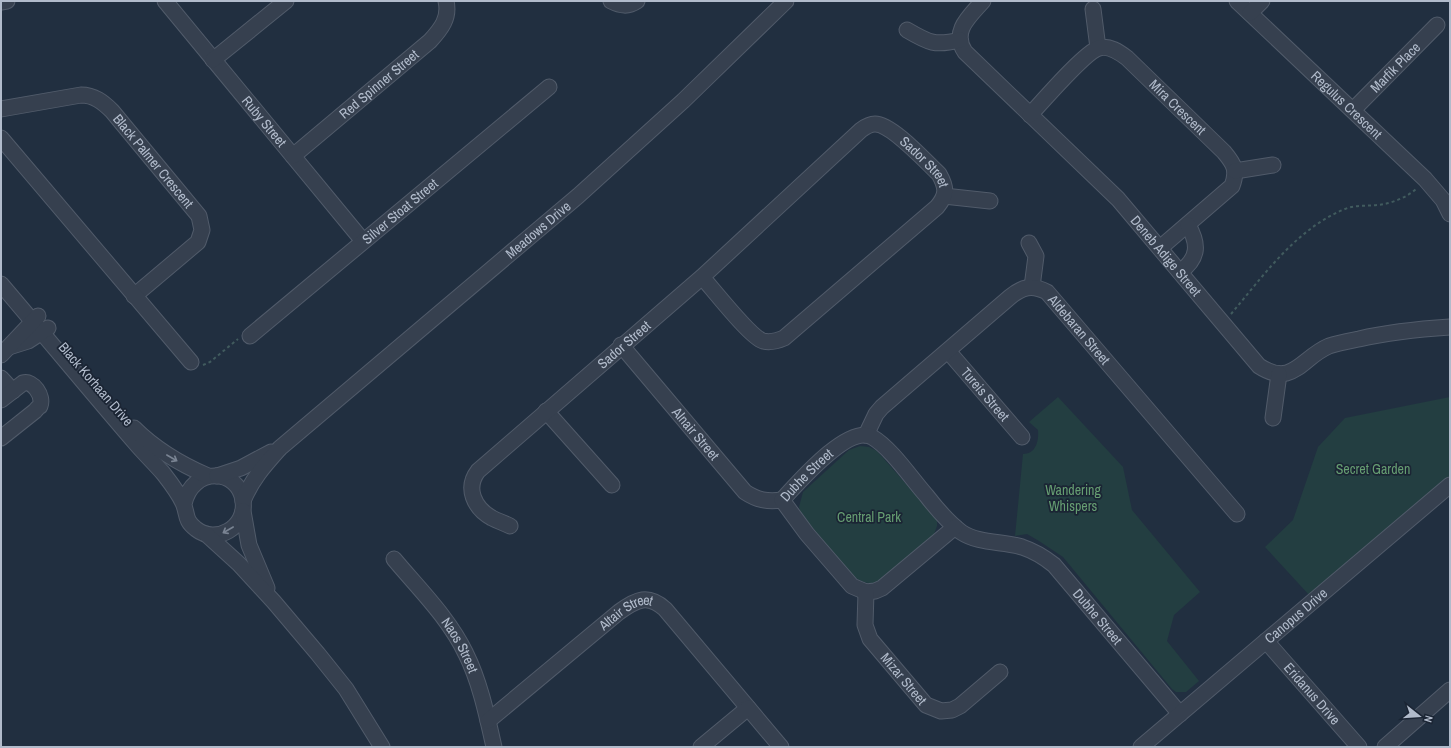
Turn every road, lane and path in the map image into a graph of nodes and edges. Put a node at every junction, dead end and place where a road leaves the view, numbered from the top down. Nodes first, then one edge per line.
1 (7, 1) edge
2 (165, 1) edge
3 (286, 1) edge
4 (446, 1) edge
5 (611, 1) edge
6 (637, 1) edge
7 (786, 1) edge
8 (983, 1) edge
9 (1237, 1) edge
10 (1262, 1) edge
11 (1, 2) edge
12 (1093, 9) dead end
13 (1250, 13) junction
14 (1436, 25) dead end
15 (907, 30) dead end
16 (960, 40) junction
17 (1098, 48) junction
18 (213, 60) junction
19 (549, 87) dead end
20 (1, 109) edge
21 (1353, 110) junction
22 (1030, 115) junction
23 (1, 138) edge
24 (293, 156) junction
25 (1273, 165) dead end
26 (1235, 171) junction
27 (1425, 179) junction
28 (944, 196) junction
29 (990, 201) dead end
30 (1450, 214) edge
31 (1188, 225) junction
32 (363, 241) junction
33 (1028, 243) dead end
34 (1160, 248) junction
35 (1, 272) edge
36 (1180, 272) junction
37 (702, 276) junction
38 (1, 284) edge
39 (1032, 287) junction
40 (134, 296) junction
41 (35, 318) junction
42 (1224, 322) junction
43 (1450, 327) edge
44 (45, 331) junction
45 (250, 336) joint
46 (621, 345) junction
47 (5, 351) edge
48 (948, 352) junction
49 (191, 362) joint
50 (1280, 374) junction
51 (1, 378) edge
52 (13, 390) junction
53 (1, 400) edge
54 (546, 412) junction
55 (1273, 418) dead end
56 (866, 435) junction
57 (1022, 437) dead end
58 (1, 438) edge
59 (280, 448) junction
60 (213, 476) junction
61 (612, 485) dead end
62 (1450, 485) edge
63 (782, 500) junction
64 (184, 504) junction
65 (243, 506) junction
66 (1237, 514) dead end
67 (510, 526) dead end
68 (955, 527) junction
69 (206, 534) junction
70 (394, 560) dead end
71 (866, 592) junction
72 (274, 602) junction
73 (1266, 641) junction
74 (1000, 672) dead end
75 (1450, 690) edge
76 (748, 708) junction
77 (1180, 714) junction
78 (488, 721) junction
79 (382, 747) edge
80 (494, 747) edge
81 (701, 747) edge
82 (781, 747) edge
83 (1141, 747) edge
84 (1359, 747) edge
85 (1385, 747) edge

1 - 11 street
2 - 18 street, Ruby Street
3 - 18 street
4 - 24 street, Red Spinner Street
5 - 6 street
7 - 59 street, Meadows Drive
8 - 16 street
9 - 13 street, Regulus Crescent
10 - 13 street
12 - 17 street
13 - 21 street, Regulus Crescent
14 - 21 street, Marfik Place
15 - 16 street
16 - 22 street, Deneb Adige Street
17 - 22 street
17 - 26 street, Mira Crescent
18 - 24 street, Ruby Street
19 - 32 street, Silver Stoat Street
20 - 40 street, Black Palmer Crescent
21 - 27 street, Regulus Crescent
22 - 34 street, Deneb Adige Street
23 - 40 street
24 - 32 street, Ruby Street
25 - 26 street
26 - 31 street
27 - 30 street, Regulus Crescent
27 - 42 path
28 - 29 street
28 - 37 street, Sador Street
28 - 37 street, Sador Street
31 - 34 street
31 - 36 street
32 - 45 street, Silver Stoat Street
33 - 39 street
34 - 36 street, Deneb Adige Street
35 - 41 street, Black Korhaan Drive
36 - 42 street, Deneb Adige Street
37 - 46 street, Sador Street
38 - 41 street, Black Korhaan Drive
39 - 48 street, Aldebaran Street
39 - 66 street, Aldebaran Street
40 - 49 street
41 - 44 street, Black Korhaan Drive
41 - 47 street
42 - 50 street, Deneb Adige Street
43 - 50 street
44 - 47 street
44 -> 60 street, Black Korhaan Drive
44 - 64 street, Black Korhaan Drive
45 - 49 path
46 - 54 street, Sador Street
46 - 63 street, Alnair Street
48 - 56 street, Aldebaran Street
48 - 57 street, Tureis Street
50 - 55 street
51 - 52 street
52 - 53 street
52 - 58 street
54 - 61 street
54 - 67 street, Sador Street
56 - 63 street, Dubhe Street
56 - 68 street, Dubhe Street
59 - 60 street, Meadows Drive
59 - 65 street, Meadows Drive
60 - 64 street
60 - 65 street
62 - 73 street, Canopus Drive
63 - 71 street, Dubhe Street
64 - 69 street
65 -> 69 street
65 - 72 street
68 - 71 street
68 - 77 street, Dubhe Street
69 - 72 street
70 - 78 street, Naos Street
71 - 74 street, Mizar Street
72 - 79 street
73 - 77 street, Canopus Drive
73 - 84 street, Eridanus Drive
75 - 85 street
76 - 78 street, Altair Street
76 - 81 street
76 - 82 street, Altair Street
77 - 83 street, Canopus Drive
78 - 80 street, Naos Street

